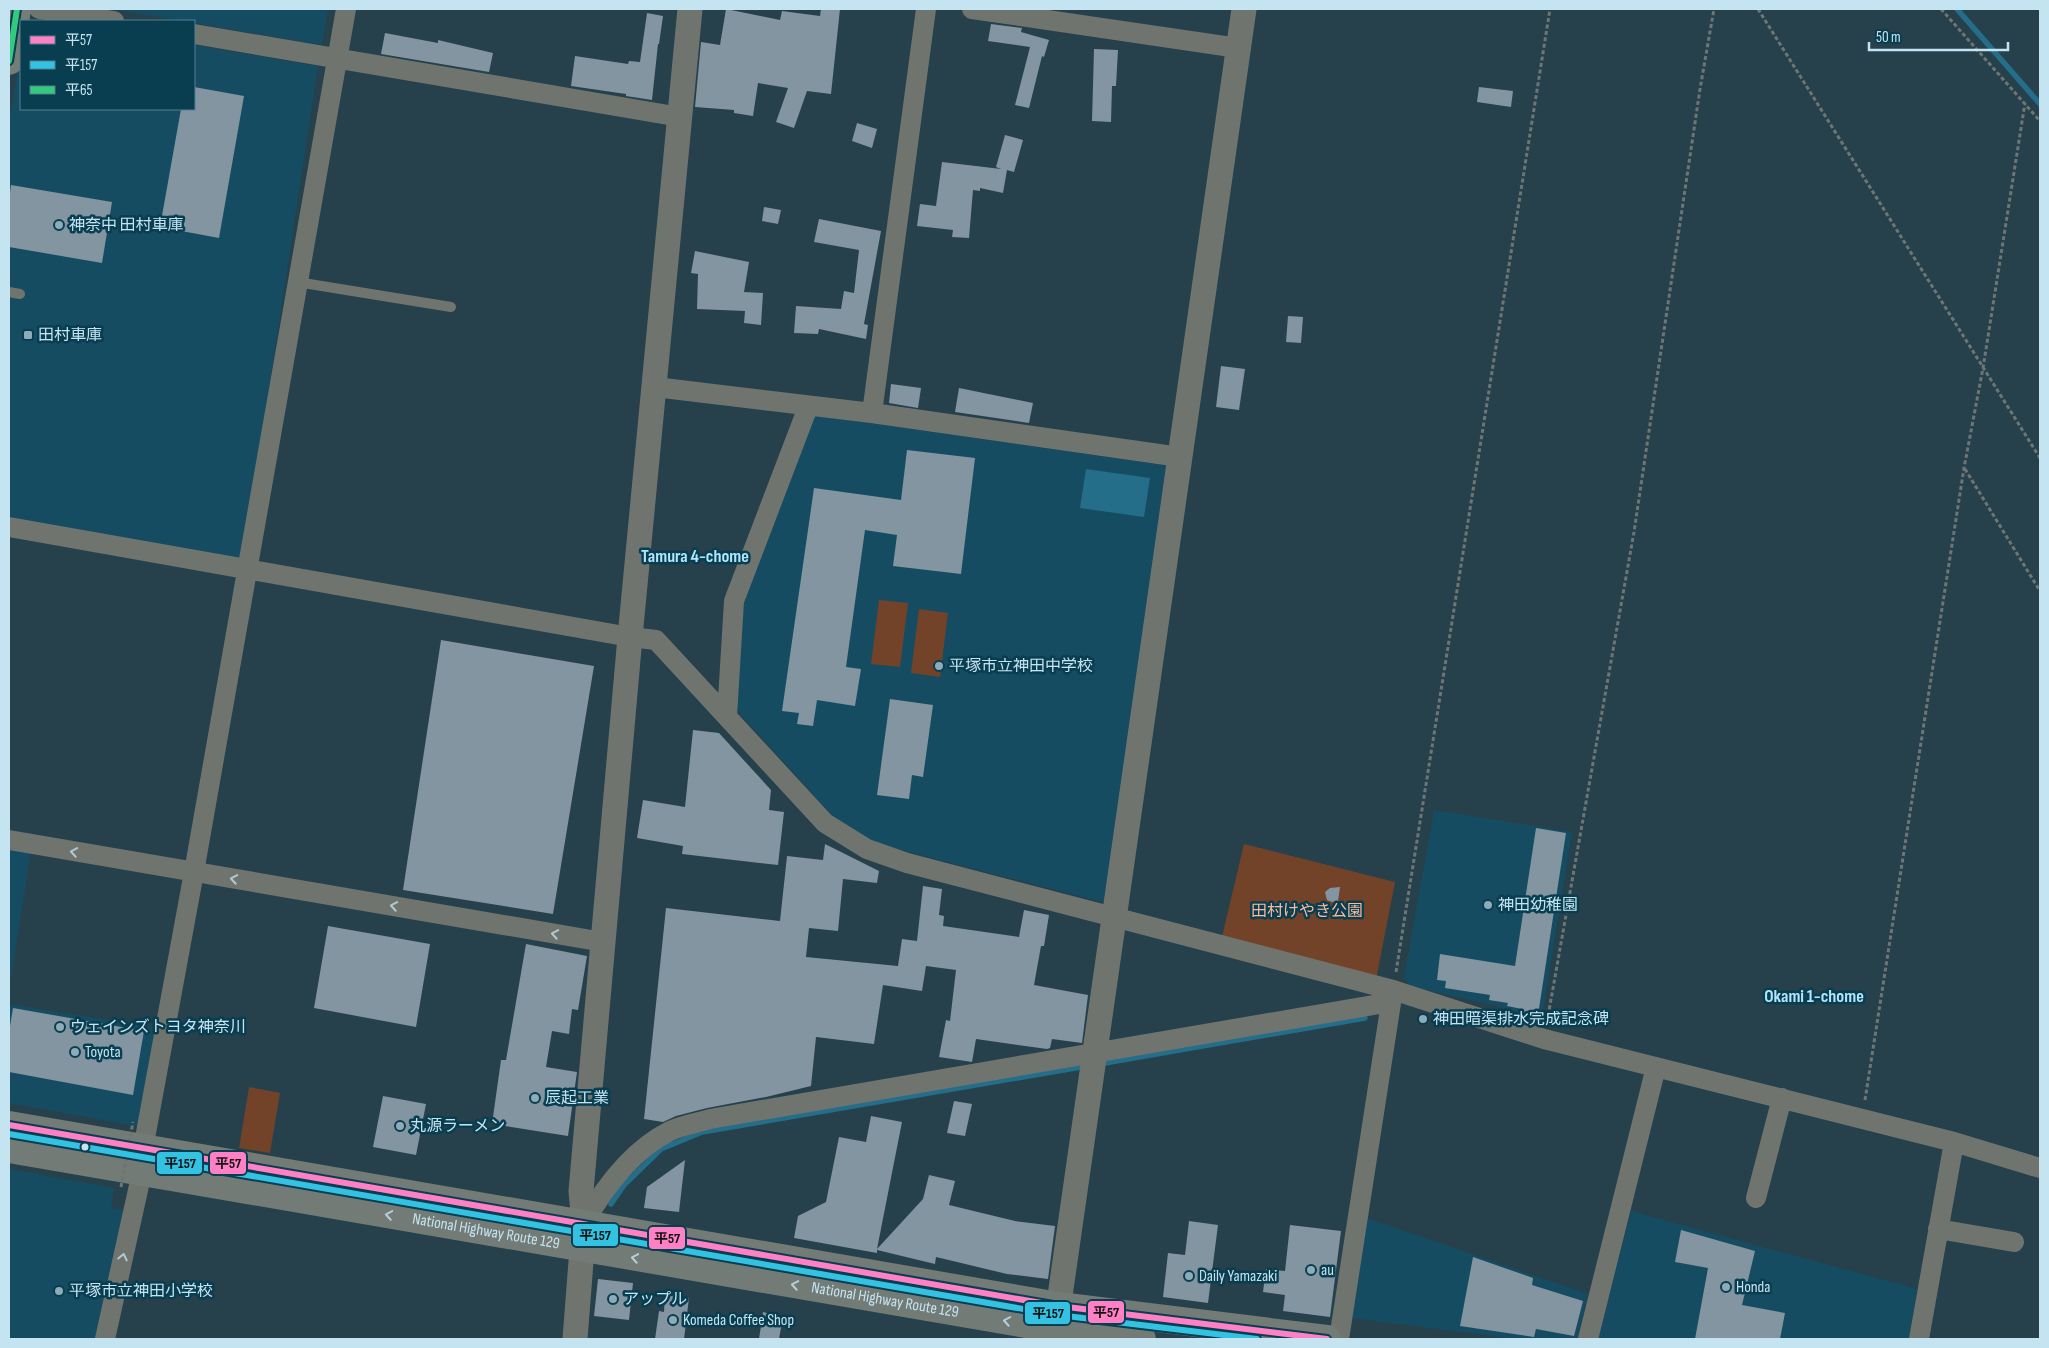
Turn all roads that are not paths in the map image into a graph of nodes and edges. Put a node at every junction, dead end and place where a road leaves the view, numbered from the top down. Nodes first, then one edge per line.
1 (17, 9) edge
2 (39, 9) edge
3 (346, 9) edge
4 (690, 9) edge
5 (926, 9) edge
6 (972, 9) edge
7 (1244, 9) edge
8 (108, 20) edge
9 (195, 34) edge
10 (1238, 48) junction
11 (337, 58) junction
12 (9, 61) edge
13 (680, 117) junction
14 (297, 282) junction
15 (9, 292) edge
16 (20, 294) dead end
17 (451, 307) dead end
18 (655, 386) junction
19 (808, 407) junction
20 (872, 413) junction
21 (1180, 457) junction
22 (9, 526) edge
23 (246, 570) junction
24 (630, 637) junction
25 (727, 716) junction
26 (9, 840) edge
27 (194, 872) junction
28 (1113, 917) junction
29 (603, 942) junction
30 (1392, 996) junction
31 (1094, 1053) junction
32 (1656, 1067) junction
33 (1782, 1098) junction
34 (9, 1125) edge
35 (1954, 1142) junction
36 (9, 1149) edge
37 (2040, 1168) edge
38 (136, 1169) junction
39 (1756, 1198) dead end
40 (1938, 1229) junction
41 (583, 1236) junction
42 (2014, 1242) dead end
43 (1056, 1325) edge
44 (105, 1339) edge
45 (575, 1339) edge
46 (1142, 1339) edge
47 (1327, 1339) edge
48 (1339, 1339) edge
49 (1588, 1339) edge
50 (1919, 1339) edge

1 - 12 main road
2 - 8 street
3 - 11 street
4 - 13 street
5 - 20 street
6 - 10 street
7 - 10 street
9 - 11 street
10 - 21 street
11 - 13 street
11 - 14 street
13 - 18 street
14 - 17 lane
14 - 23 street
15 - 16 lane
18 - 19 street
18 - 24 street
19 - 20 street
19 - 25 street
20 - 21 street
21 - 28 street
22 - 23 street
23 - 24 street
23 - 27 street
24 - 25 street
24 - 29 street
25 - 28 street
27 -> 26 street
29 -> 27 street
27 - 38 street
28 - 30 street
28 - 31 street
29 - 41 street
30 - 31 street
30 - 32 street
30 - 48 street
31 - 41 street
31 - 43 street
32 - 33 street
32 - 49 street
33 - 35 street
33 - 39 street
34 - 38 highway, National Highway Route 129
35 - 37 street
35 - 40 street
36 - 38 highway, National Highway Route 129
38 - 41 highway, National Highway Route 129
44 -> 38 street
40 - 42 street
40 - 50 street
41 - 43 highway, National Highway Route 129
41 - 45 street
43 - 46 highway, National Highway Route 129
43 - 47 highway, National Highway Route 129

